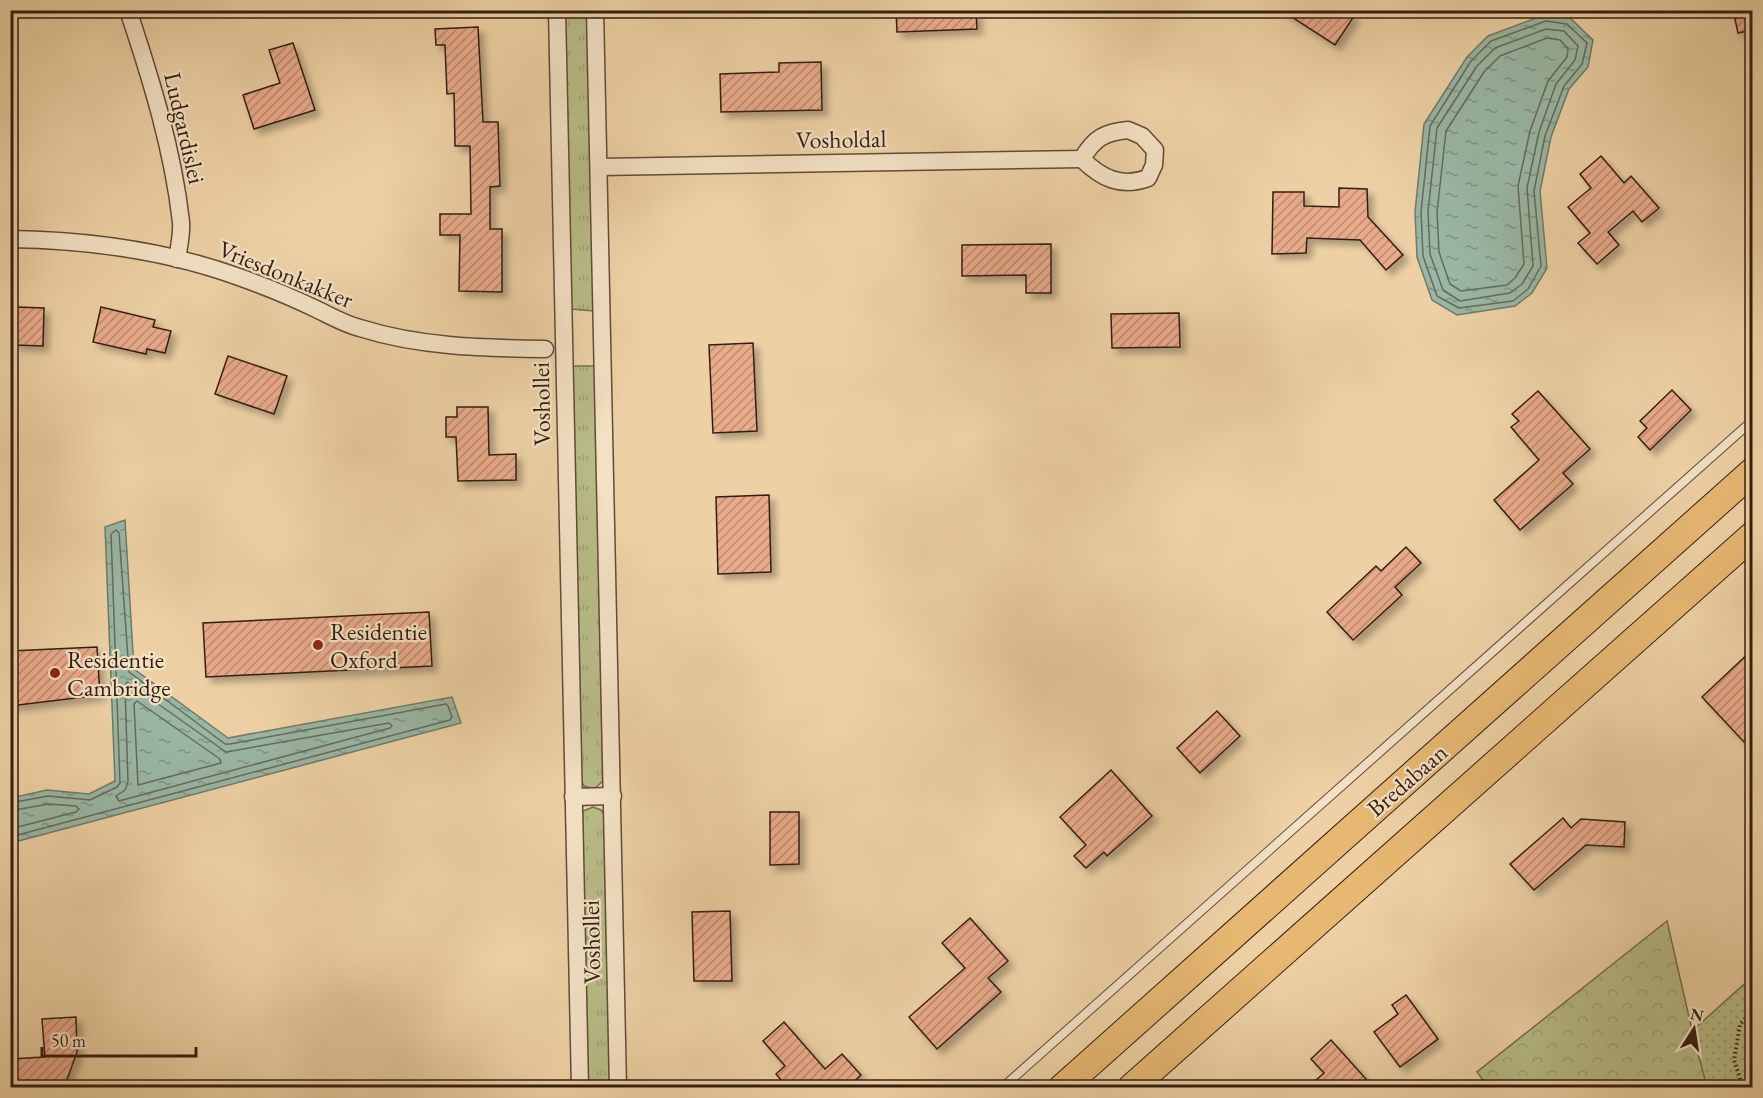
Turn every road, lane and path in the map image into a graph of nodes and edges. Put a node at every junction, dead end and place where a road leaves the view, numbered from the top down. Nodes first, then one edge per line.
1 (128, 10) edge
2 (557, 10) edge
3 (595, 10) edge
4 (1082, 159) dead end
5 (600, 167) junction
6 (10, 239) edge
7 (177, 259) junction
8 (544, 349) dead end
9 (1752, 421) edge
10 (1752, 472) edge
11 (1752, 536) edge
12 (613, 796) junction
13 (573, 797) junction
14 (1752, 1012) edge
15 (580, 1088) edge
16 (618, 1088) edge
17 (1002, 1088) edge
18 (1062, 1088) edge
19 (1131, 1088) edge
20 (1743, 1088) edge

1 - 7 street, Ludgardislei
2 - 13 street, Voshollei
3 - 5 street, Voshollei
4 - 5 street, Vosholdal
5 - 12 street, Voshollei
6 - 7 street, Vriesdonkakker
7 - 8 street, Vriesdonkakker
9 - 17 lane
10 - 18 main road, Bredabaan
11 - 19 main road, Bredabaan
12 - 13 street
12 - 16 street, Voshollei
13 - 15 street, Voshollei
14 - 20 path

